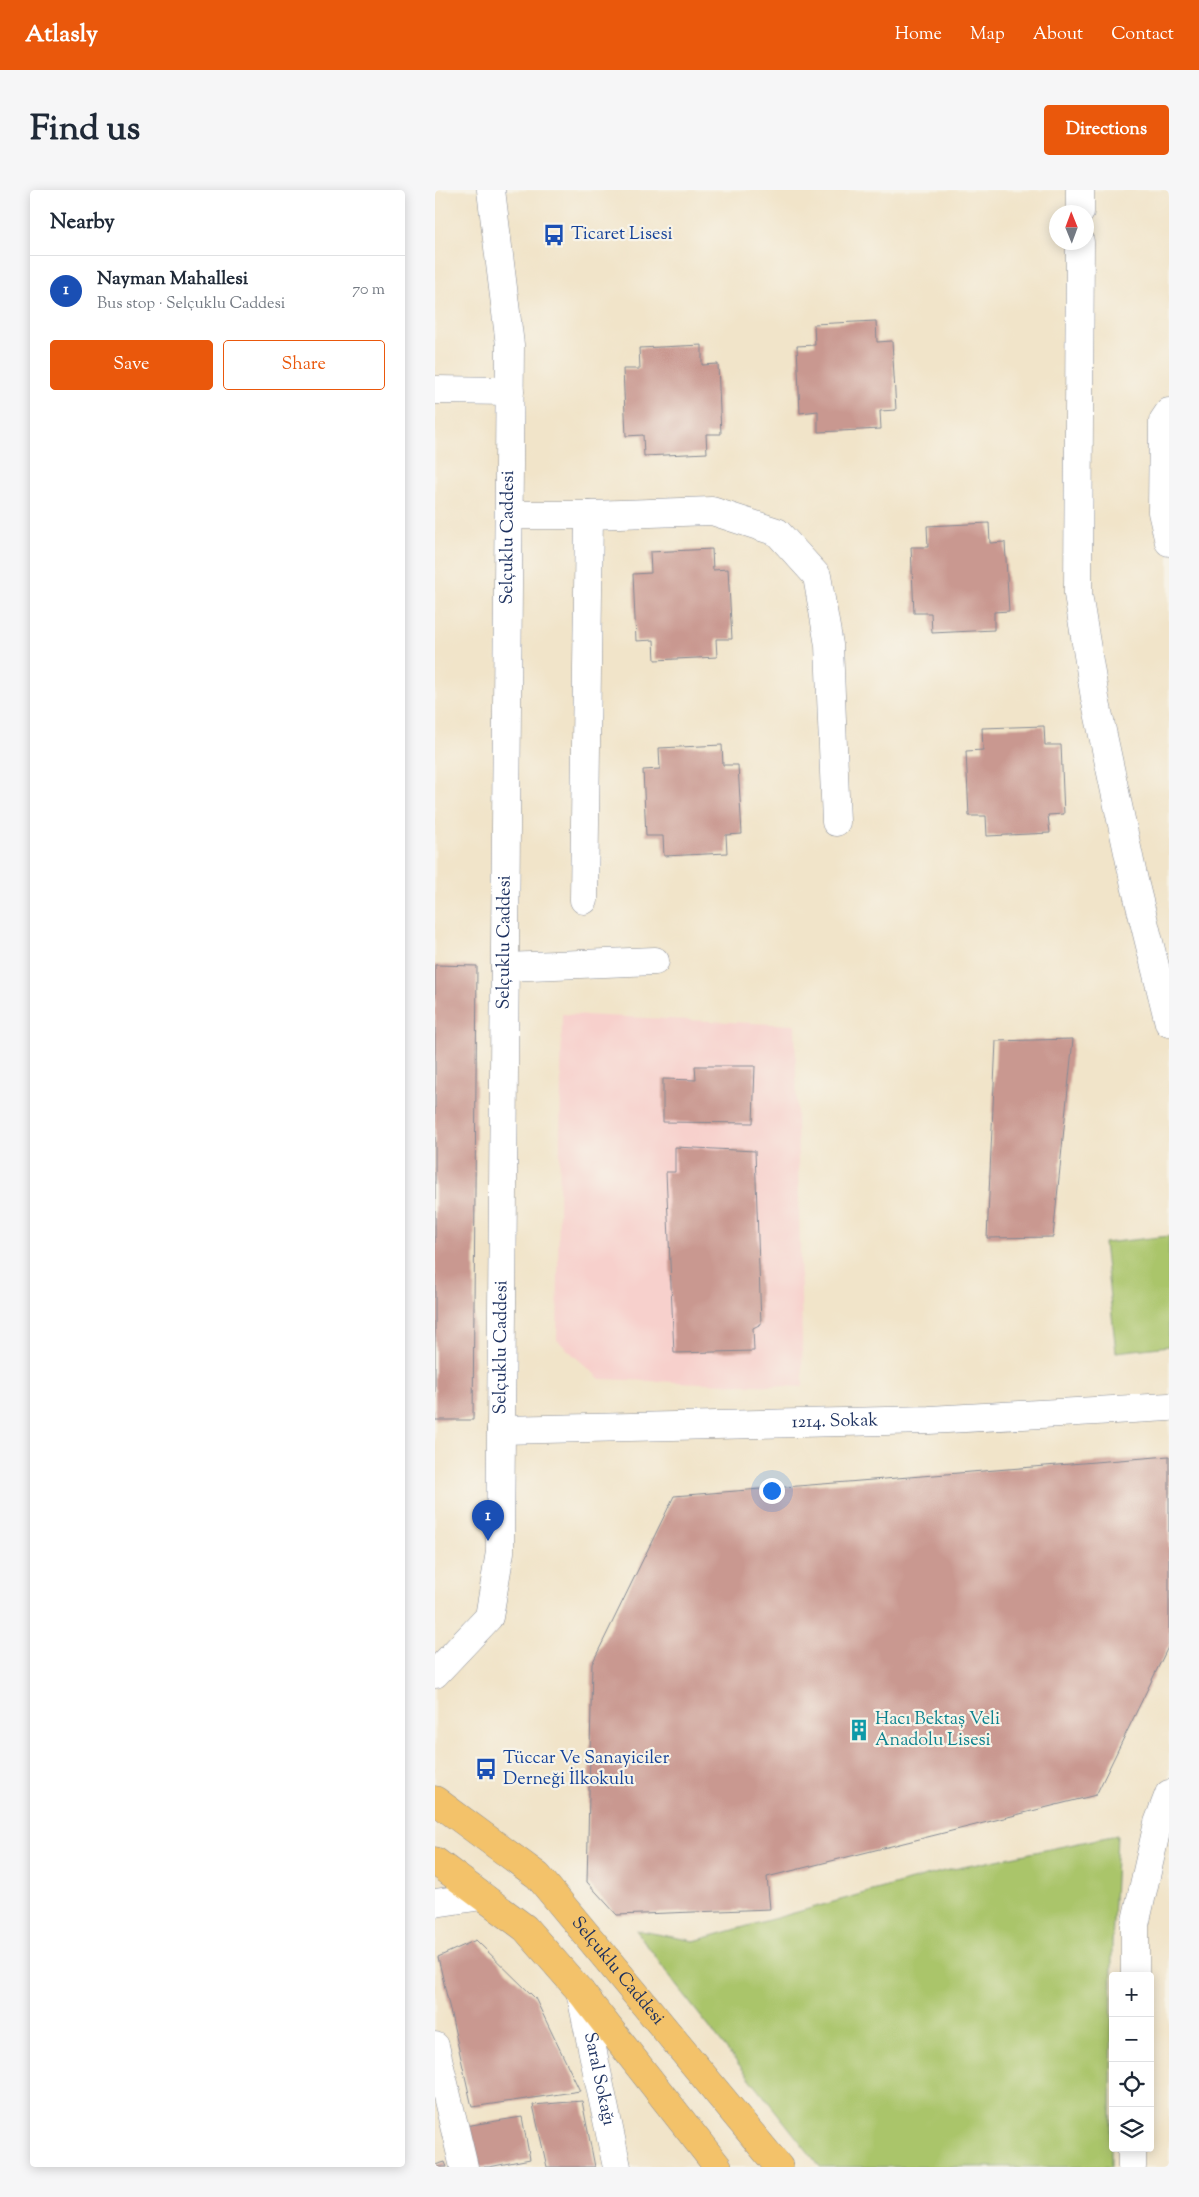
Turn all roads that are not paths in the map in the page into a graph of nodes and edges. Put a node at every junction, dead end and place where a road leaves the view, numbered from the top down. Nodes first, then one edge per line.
1 (491, 190) edge
2 (1080, 190) edge
3 (1080, 205) edge
4 (1079, 250) edge
5 (435, 390) edge
6 (510, 391) junction
7 (1169, 412) edge
8 (509, 515) junction
9 (589, 515) junction
10 (1169, 542) edge
11 (836, 822) dead end
12 (584, 900) dead end
13 (655, 961) dead end
14 (505, 967) junction
15 (1169, 1023) edge
16 (1169, 1407) edge
17 (501, 1430) junction
18 (435, 1674) edge
19 (1169, 1794) edge
20 (435, 1800) edge
21 (435, 1861) edge
22 (483, 1896) junction
23 (435, 1903) edge
24 (1135, 1972) edge
25 (580, 1991) junction
26 (435, 2046) edge
27 (1132, 2152) edge
28 (464, 2167) edge
29 (617, 2167) edge
30 (718, 2167) edge
31 (779, 2167) edge
32 (1132, 2167) edge

1 - 6 street, Selçuklu Caddesi
2 - 3 street
4 - 15 street
5 - 6 street
6 - 8 street, Selçuklu Caddesi
7 - 10 street
8 - 9 street
8 - 14 street, Selçuklu Caddesi
9 - 11 street
9 - 12 street
13 - 14 street
14 - 17 street, Selçuklu Caddesi
16 - 17 street, 1214. Sokak
17 - 18 street, Selçuklu Caddesi
19 - 24 street
20 - 31 main road, Selçuklu Caddesi
21 - 22 main road
22 - 23 street
22 - 25 main road
25 - 29 street, Saral Sokağı
25 - 30 main road
26 - 28 street
27 - 32 street

